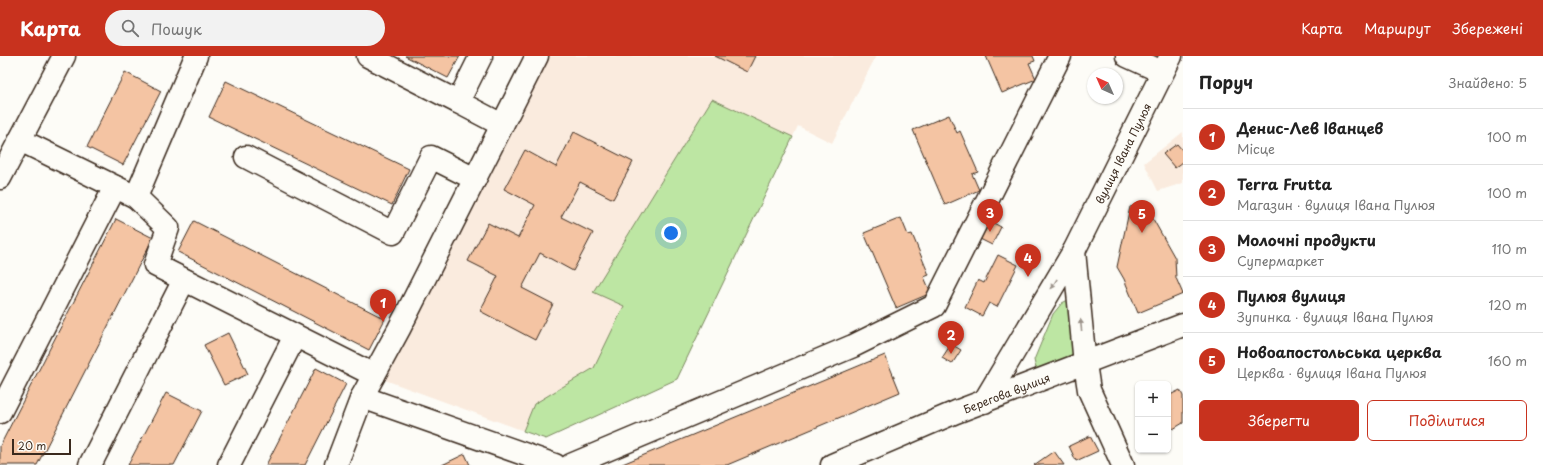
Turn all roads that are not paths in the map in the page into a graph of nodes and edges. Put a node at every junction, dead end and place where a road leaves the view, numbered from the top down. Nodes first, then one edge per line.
1 (64, 56) edge
2 (196, 56) edge
3 (368, 56) edge
4 (481, 56) edge
5 (537, 56) edge
6 (1060, 56) edge
7 (1127, 56) edge
8 (1166, 64) edge
9 (458, 102) junction
10 (502, 125) junction
11 (20, 140) junction
12 (246, 157) dead end
13 (0, 178) edge
14 (475, 179) junction
15 (115, 187) junction
16 (136, 197) junction
17 (1074, 251) junction
18 (184, 280) junction
19 (1183, 325) edge
20 (295, 336) junction
21 (1085, 364) junction
22 (374, 375) junction
23 (362, 397) junction
24 (984, 402) junction
25 (0, 412) edge
26 (576, 464) edge
27 (90, 465) edge
28 (229, 465) edge
29 (336, 465) edge
30 (555, 465) edge
31 (832, 465) edge
32 (1123, 465) edge

1 - 11 street
2 - 16 street
3 - 9 street
4 - 9 street
5 - 10 street
6 - 26 street
7 - 8 street
8 - 17 street, вулиця Івана Пулюя
9 - 10 street
10 - 14 street
11 - 13 street
11 - 15 street
12 - 14 street
14 - 22 street
15 - 16 street
15 - 25 street
16 - 18 street
21 -> 17 street
17 -> 24 street, вулиця Івана Пулюя
18 - 20 street
18 - 27 street
19 - 21 street, Берегова вулиця
20 - 22 street
20 - 28 street
21 - 24 street, Берегова вулиця
21 - 32 street
22 - 23 street
23 - 29 street
23 - 30 street
24 - 31 street, Берегова вулиця

